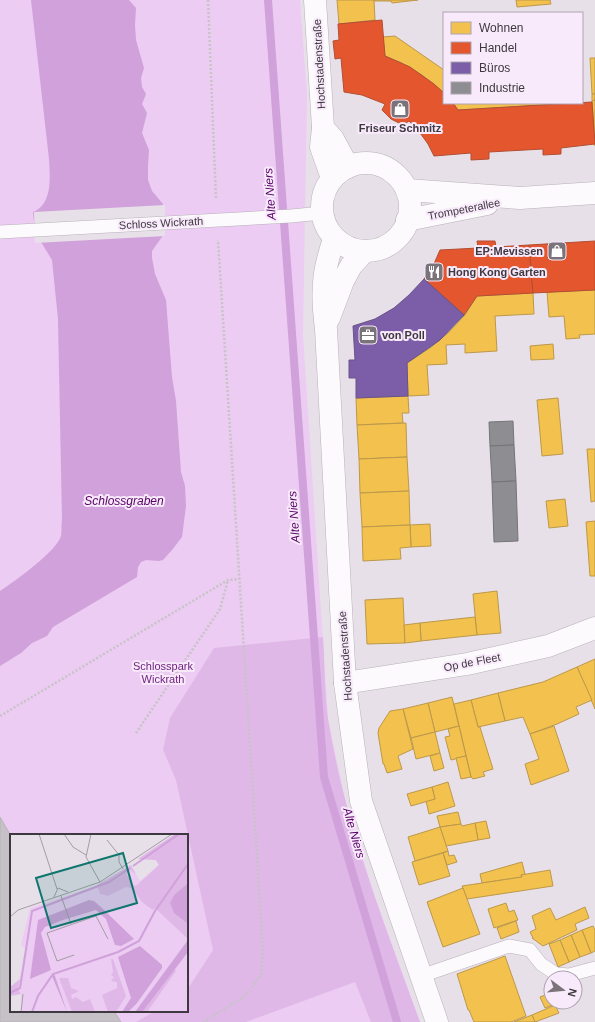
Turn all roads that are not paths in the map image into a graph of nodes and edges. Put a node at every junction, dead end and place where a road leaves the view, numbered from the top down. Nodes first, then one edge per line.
1 (315, 0) edge
2 (340, 172) junction
3 (407, 190) junction
4 (595, 193) edge
5 (520, 198) junction
6 (322, 213) junction
7 (408, 220) junction
8 (0, 232) edge
9 (334, 239) junction
10 (364, 252) junction
11 (326, 327) junction
12 (595, 628) edge
13 (345, 683) junction
14 (595, 968) edge
15 (421, 976) junction
16 (437, 1022) edge

1 - 2 main road, Hochstadenstraße
2 - 3 main road
2 - 6 main road
3 - 5 main road, Trompeterallee
3 - 7 main road
4 - 5 main road, Trompeterallee
5 - 7 main road, Trompeterallee
6 - 8 lane, Schloss Wickrath
6 - 9 main road
7 - 10 main road
9 - 10 main road
9 - 11 main road, Hochstadenstraße
10 - 11 main road
11 - 13 main road, Hochstadenstraße
12 - 13 main road, Op de Fleet
13 - 15 main road, Hochstadenstraße
14 - 15 lane
15 - 16 main road, Hochstadenstraße

